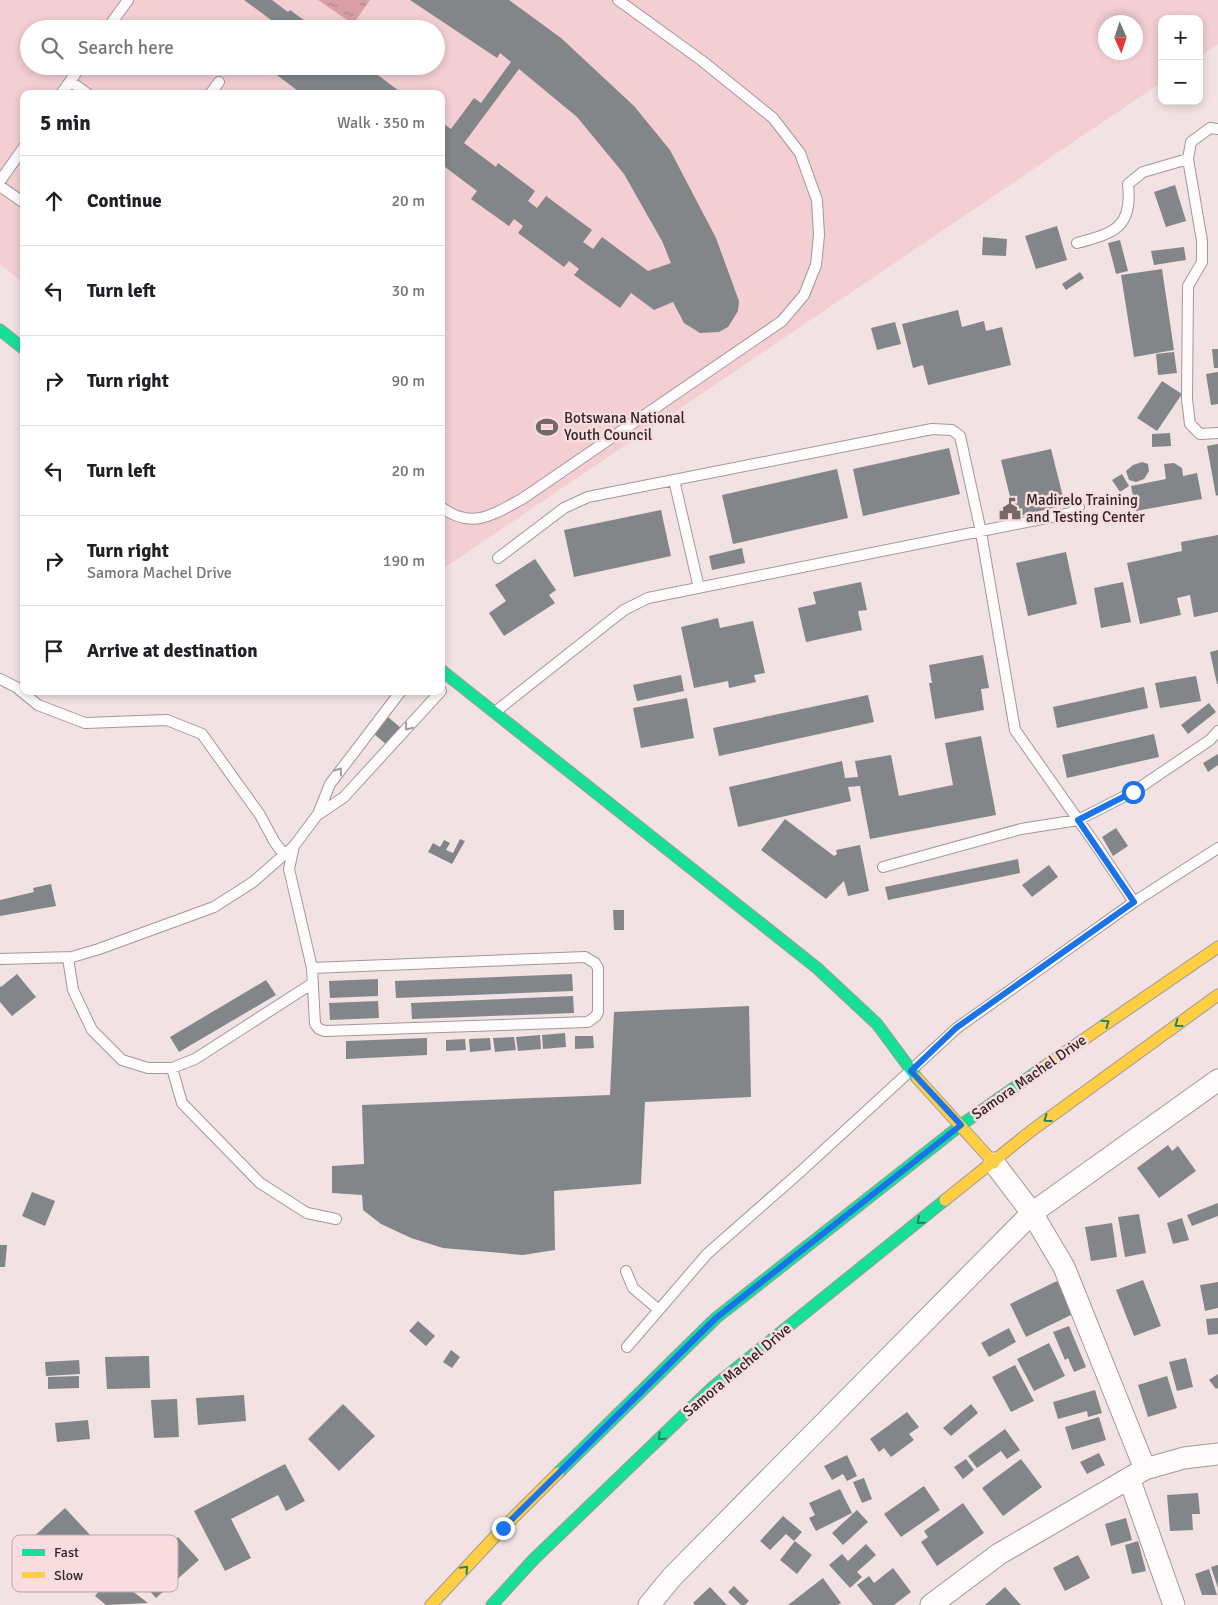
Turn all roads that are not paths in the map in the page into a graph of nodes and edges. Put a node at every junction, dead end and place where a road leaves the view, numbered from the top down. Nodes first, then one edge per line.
1 (128, 0) edge
2 (618, 0) edge
3 (114, 20) edge
4 (74, 75) edge
5 (70, 81) junction
6 (219, 82) dead end
7 (64, 90) edge
8 (82, 90) edge
9 (213, 90) edge
10 (1218, 129) edge
11 (20, 153) edge
12 (1188, 159) junction
13 (0, 181) edge
14 (0, 186) edge
15 (20, 200) edge
16 (1077, 243) dead end
17 (0, 330) edge
18 (20, 346) edge
19 (1218, 433) edge
20 (674, 480) junction
21 (1079, 507) dead end
22 (445, 511) edge
23 (981, 532) junction
24 (498, 558) dead end
25 (699, 588) junction
26 (445, 673) edge
27 (0, 679) edge
28 (453, 679) junction
29 (445, 687) edge
30 (20, 690) edge
31 (26, 695) edge
32 (398, 695) edge
33 (437, 695) edge
34 (494, 713) junction
35 (1218, 731) edge
36 (318, 814) junction
37 (1078, 820) junction
38 (294, 846) junction
39 (1218, 848) edge
40 (284, 855) junction
41 (883, 867) dead end
42 (1134, 902) junction
43 (1218, 947) edge
44 (68, 958) junction
45 (0, 960) edge
46 (312, 968) junction
47 (313, 983) junction
48 (1218, 995) edge
49 (172, 1068) junction
50 (911, 1071) junction
51 (1218, 1080) edge
52 (961, 1125) junction
53 (994, 1162) junction
54 (1032, 1214) junction
55 (336, 1219) dead end
56 (626, 1272) dead end
57 (659, 1310) junction
58 (627, 1347) dead end
59 (1218, 1454) edge
60 (1136, 1473) junction
61 (431, 1605) edge
62 (492, 1605) edge
63 (649, 1605) edge
64 (931, 1605) edge
65 (1174, 1605) edge

1 - 3 lane
2 - 22 lane
4 - 5 lane
5 - 7 lane
5 - 8 lane
6 - 9 lane
10 - 12 lane
11 - 13 lane
12 - 16 lane
12 - 19 lane
14 - 15 lane
17 - 18 main road
20 - 23 lane
20 - 24 lane
20 - 25 lane
21 - 23 lane
23 - 25 lane
23 - 37 lane
25 - 34 lane
26 - 28 main road
27 - 30 lane
28 - 29 lane
28 - 34 main road
31 - 40 lane
36 -> 32 lane
33 -> 36 lane
34 - 50 main road
35 - 37 lane
36 - 38 lane
37 - 41 lane
37 - 42 lane
38 - 40 lane
38 - 46 lane
39 - 42 lane
40 - 44 lane
42 - 50 lane
52 -> 43 main road, Samora Machel Drive
44 - 45 lane
44 - 49 lane
46 - 47 lane
46 - 47 lane
47 - 49 lane
48 -> 53 main road, Samora Machel Drive
49 - 55 lane
50 - 52 main road
50 - 57 lane
51 - 54 street
52 - 53 main road
61 -> 52 main road, Samora Machel Drive
53 - 54 street
53 -> 62 main road, Samora Machel Drive
54 - 60 street
54 - 63 street
56 - 57 lane
57 - 58 lane
59 - 60 street
60 - 64 street
60 - 65 street

